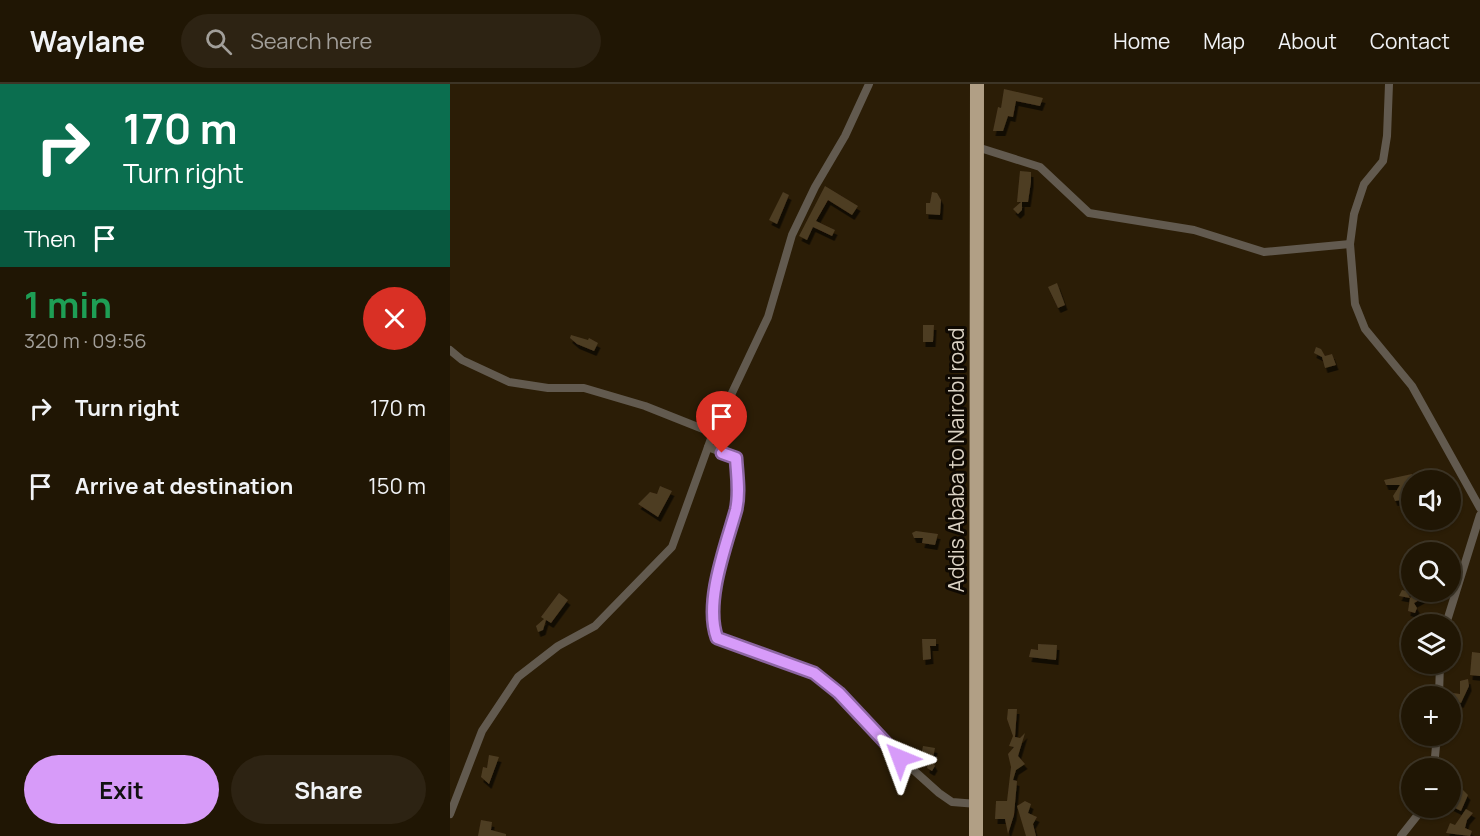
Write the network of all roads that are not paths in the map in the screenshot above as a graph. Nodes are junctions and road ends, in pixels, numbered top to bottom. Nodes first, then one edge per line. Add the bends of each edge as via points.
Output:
1 (869, 84) edge
2 (977, 84) edge
3 (1389, 84) edge
4 (977, 147) junction
5 (1350, 244) junction
6 (450, 350) edge
7 (713, 434) junction
8 (708, 447) junction
9 (1480, 508) edge
10 (1480, 515) edge
11 (1449, 614) edge
12 (976, 804) junction
13 (450, 814) edge
14 (1415, 818) edge
15 (976, 836) edge
16 (1401, 836) edge

1 - 7 street via 792,235 768,317
2 - 4 highway, Addis Ababa to Nairobi road
3 - 5 street via 1383,160 1364,184
4 - 5 street via 1040,167 1089,213 1194,230 1264,252
4 - 12 highway, Addis Ababa to Nairobi road
5 - 9 street via 1355,304 1365,329 1412,386
6 - 7 street via 462,360 509,382 584,388 645,406
7 - 8 street
8 - 12 street via 736,458 738,486 736,508 724,543 712,623 717,638 814,673 939,793 952,802
8 - 13 street via 672,547 595,626 558,646 518,677 482,731
10 - 11 street
12 - 15 highway, Addis Ababa to Nairobi road
14 - 16 street

